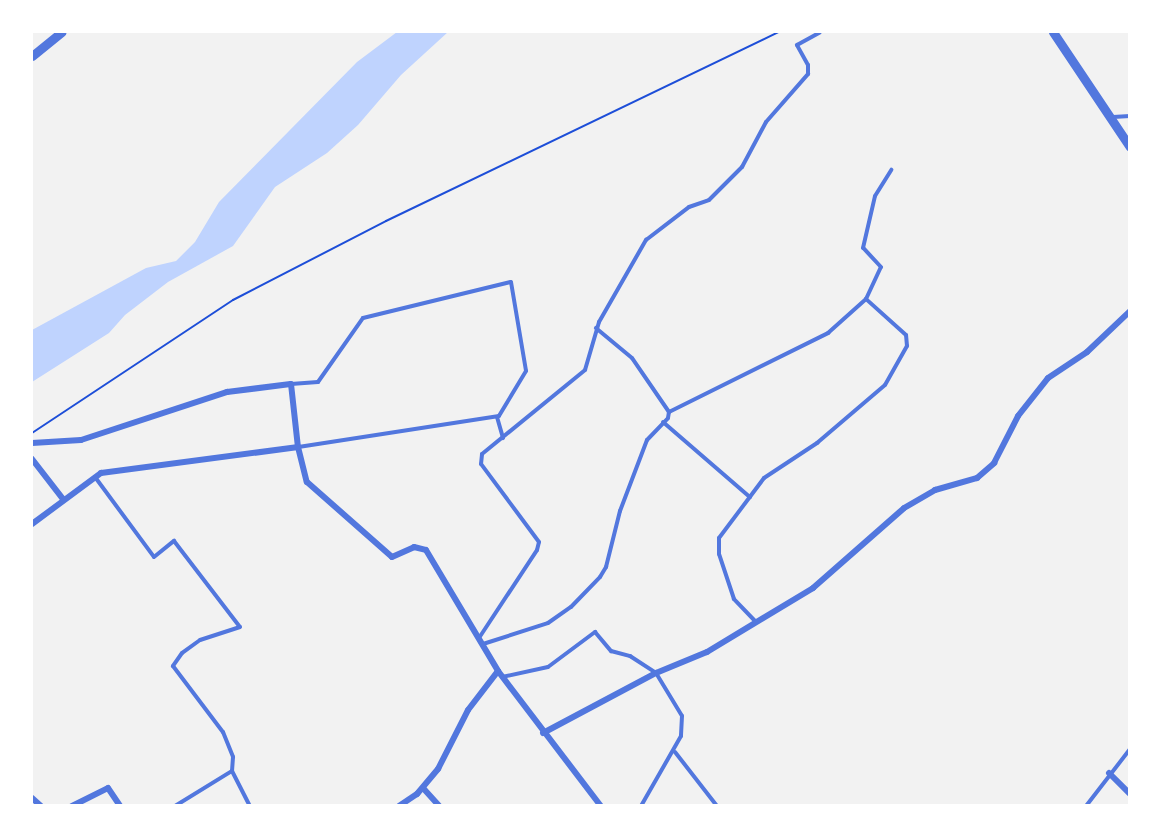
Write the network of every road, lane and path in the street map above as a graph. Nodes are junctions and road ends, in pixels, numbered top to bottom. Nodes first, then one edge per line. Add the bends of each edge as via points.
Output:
1 (62, 32) edge
2 (778, 32) edge
3 (820, 32) edge
4 (1053, 32) edge
5 (32, 56) edge
6 (1130, 116) edge
7 (1109, 118) junction
8 (1130, 147) edge
9 (891, 170) dead end
10 (866, 299) junction
11 (1130, 311) edge
12 (596, 328) junction
13 (291, 384) junction
14 (669, 412) junction
15 (497, 417) junction
16 (663, 422) junction
17 (32, 434) edge
18 (503, 438) junction
19 (32, 443) edge
20 (298, 447) junction
21 (32, 459) edge
22 (95, 477) junction
23 (750, 497) junction
24 (63, 499) junction
25 (32, 524) edge
26 (757, 622) junction
27 (480, 638) junction
28 (483, 644) junction
29 (657, 673) junction
30 (500, 674) junction
31 (543, 733) junction
32 (1130, 749) edge
33 (675, 752) junction
34 (232, 771) junction
35 (1109, 773) junction
36 (423, 788) junction
37 (1130, 794) edge
38 (32, 798) edge
39 (40, 806) edge
40 (72, 806) edge
41 (120, 806) edge
42 (175, 806) edge
43 (250, 806) edge
44 (399, 806) edge
45 (439, 806) edge
46 (601, 806) edge
47 (641, 806) edge
48 (717, 806) edge
49 (1086, 806) edge

1 - 5 street
2 - 17 path via 386,221 233,300
3 - 12 lane via 797,45 808,65 808,74 766,122 742,167 709,200 689,207 646,240
4 - 7 street
6 - 7 lane
7 - 8 street
9 - 10 lane via 875,196 863,248 881,267
10 - 14 lane via 828,333
10 - 23 lane via 909,340 890,379 817,443 764,478
11 - 26 street via 1087,352 1048,378 1018,416 994,463 977,478 935,490 904,508 813,588
12 - 14 lane via 632,358
12 - 18 lane via 585,370
13 - 15 lane via 318,382 363,318 511,282 526,371
13 - 19 street via 227,392 81,440
13 - 20 street
14 - 16 lane
15 - 18 lane
15 - 20 lane
16 - 23 lane
16 - 28 lane via 646,440 600,577 571,608 548,623
18 - 27 lane via 482,454 481,464 539,542
20 - 22 street via 101,473
20 - 27 street via 307,482 392,556 414,547 426,550
21 - 24 street
22 - 24 street
22 - 34 lane via 154,557 174,541 240,627 200,640 182,653 173,666 223,732 233,757
23 - 26 lane via 717,543 734,599
24 - 25 street
26 - 29 street via 708,652
27 - 28 street
28 - 30 street
29 - 30 lane via 630,656 611,651 596,632 548,667
29 - 31 street
29 - 33 lane via 682,716
30 - 31 street
30 - 36 street via 468,710 438,769
31 - 46 street
32 - 35 lane
33 - 47 lane
33 - 48 lane
34 - 42 lane
34 - 43 lane
35 - 37 street
35 - 49 lane
36 - 44 street
36 - 45 street
38 - 39 street
40 - 41 street via 108,788

